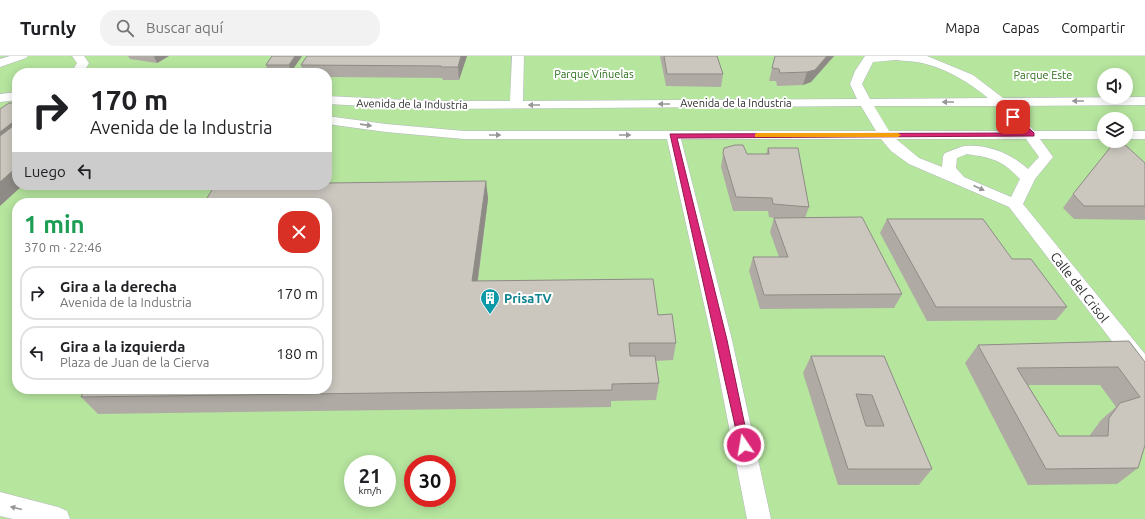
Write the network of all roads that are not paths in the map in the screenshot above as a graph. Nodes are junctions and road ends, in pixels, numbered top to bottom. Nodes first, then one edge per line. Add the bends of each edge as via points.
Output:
1 (22, 56) edge
2 (78, 56) edge
3 (518, 56) edge
4 (871, 57) edge
5 (921, 58) edge
6 (1, 62) edge
7 (82, 68) edge
8 (970, 79) junction
9 (856, 84) junction
10 (332, 100) edge
11 (1145, 101) edge
12 (830, 102) junction
13 (1036, 102) junction
14 (516, 105) junction
15 (1002, 105) junction
16 (868, 107) junction
17 (332, 121) edge
18 (1145, 134) edge
19 (930, 135) junction
20 (992, 135) junction
21 (1031, 135) junction
22 (1073, 135) junction
23 (1097, 135) edge
24 (1133, 135) edge
25 (673, 136) junction
26 (843, 136) junction
27 (885, 136) junction
28 (1046, 157) junction
29 (914, 161) junction
30 (1028, 178) junction
31 (958, 179) junction
32 (1015, 204) junction
33 (1145, 369) edge
34 (0, 504) edge
35 (58, 519) edge
36 (759, 519) edge

1 - 6 street
2 - 7 street via 83,63
3 - 14 street
4 - 5 street
4 - 9 street via 861,70
5 - 8 street
8 - 13 street
8 - 15 street
9 - 12 street
9 - 16 street
10 - 14 street, Avenida de la Industria via 427,105
11 -> 13 street, Avenida de la Industria
12 -> 14 street, Avenida de la Industria
12 - 16 street, Avenida de la Industria
13 - 15 street, Avenida de la Industria
15 -> 16 street, Avenida de la Industria
15 - 20 street via 1003,122
15 - 21 street
16 - 19 street via 895,124
16 - 27 street
17 -> 25 street, Avenida de la Industria via 464,135
18 - 24 street
19 - 20 street, Avenida de la Industria
19 - 27 street, Avenida de la Industria
20 - 21 street, Avenida de la Industria
21 - 22 street, Avenida de la Industria
21 - 28 street
22 - 23 street, Avenida de la Industria
22 - 28 street
25 - 26 street, Avenida de la Industria
25 - 36 street via 722,340
26 - 27 street, Avenida de la Industria
26 - 29 street
27 - 29 street
28 - 30 street
29 - 31 street
30 - 31 street via 1012,162 990,153 966,150 950,156 949,169
30 - 32 street
31 -> 32 street
32 - 33 street, Calle del Crisol
35 -> 34 street

